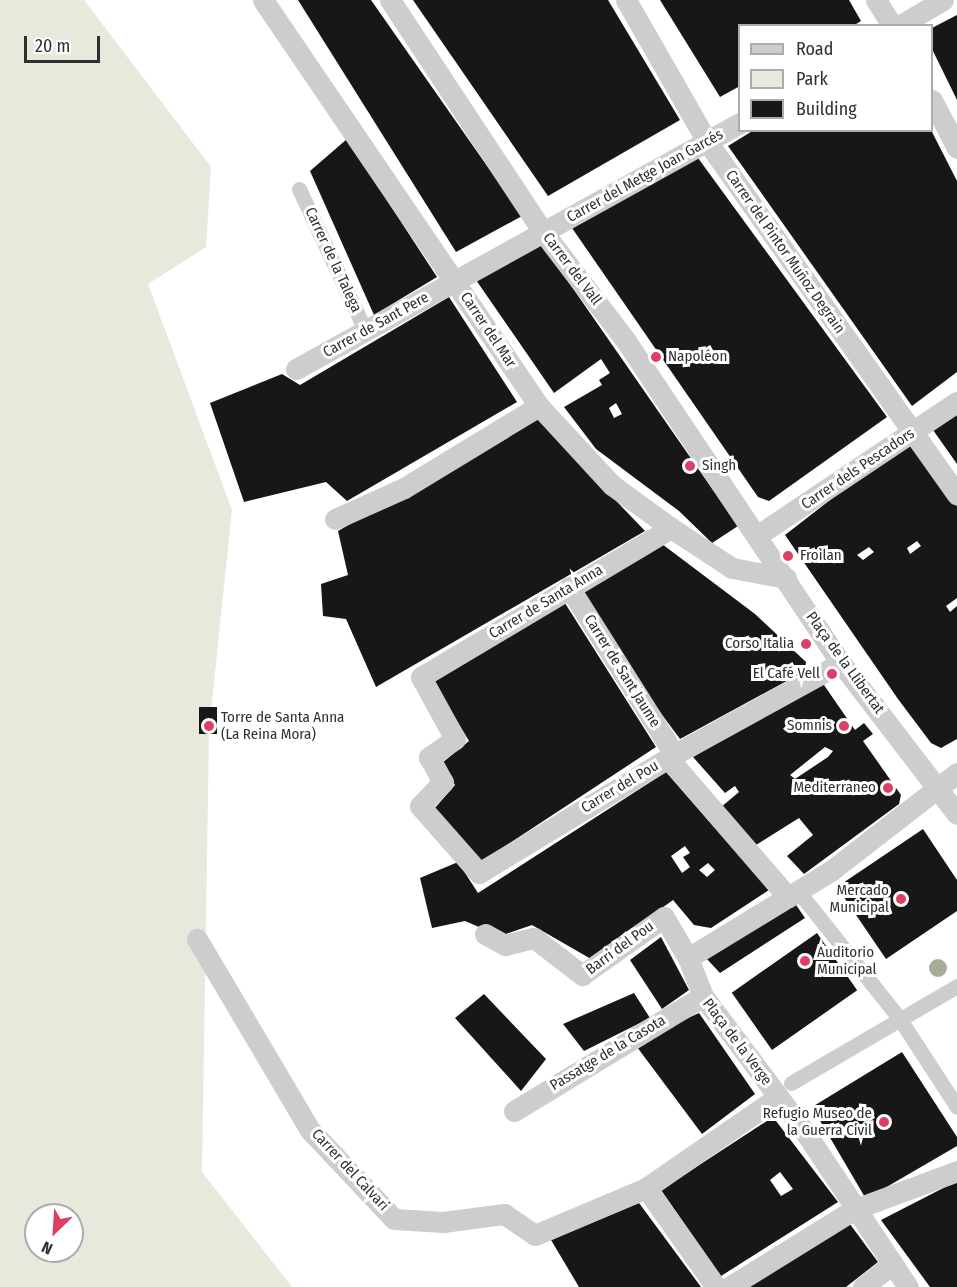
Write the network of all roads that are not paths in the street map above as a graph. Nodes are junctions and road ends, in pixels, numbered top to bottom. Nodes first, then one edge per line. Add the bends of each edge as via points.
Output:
1 (263, 0) edge
2 (390, 0) edge
3 (626, 0) edge
4 (876, 0) edge
5 (943, 0) edge
6 (891, 24) edge
7 (902, 24) edge
8 (933, 102) edge
9 (738, 124) edge
10 (708, 143) junction
11 (957, 148) edge
12 (299, 189) dead end
13 (543, 232) junction
14 (455, 281) junction
15 (366, 332) junction
16 (297, 369) dead end
17 (957, 402) edge
18 (539, 406) junction
19 (913, 433) junction
20 (957, 495) edge
21 (335, 519) dead end
22 (671, 528) junction
23 (758, 535) junction
24 (786, 578) junction
25 (569, 587) junction
26 (841, 663) junction
27 (672, 757) junction
28 (957, 773) edge
29 (936, 787) junction
30 (420, 806) joint
31 (957, 814) edge
32 (793, 894) junction
33 (664, 916) joint
34 (485, 934) dead end
35 (197, 939) dead end
36 (688, 958) junction
37 (957, 986) edge
38 (703, 996) junction
39 (899, 1018) junction
40 (785, 1090) junction
41 (957, 1107) edge
42 (514, 1111) dead end
43 (957, 1171) edge
44 (646, 1188) junction
45 (855, 1209) junction
46 (892, 1264) junction
47 (716, 1287) edge
48 (729, 1287) edge
49 (863, 1287) edge
50 (908, 1287) edge

1 - 14 street, Carrer del Mar
2 - 13 street, Carrer del Vall
3 - 10 street, Carrer del Pintor Muñoz Degrain
4 - 6 street
5 - 7 street
8 - 11 street
9 - 10 street, Carrer del Metge Joan Garcés
10 - 13 street, Carrer del Metge Joan Garcés
10 - 19 street, Carrer del Pintor Muñoz Degrain
12 - 15 street, Carrer de la Talega
13 - 14 street, Carrer del Metge Joan Garcés
13 - 23 street, Carrer del Vall via 626,341
14 - 15 street, Carrer de Sant Pere
14 - 18 street, Carrer del Mar
15 - 16 street, Carrer de Sant Pere
17 - 19 street, Carrer dels Pescadors
18 - 21 street via 404,489
18 - 22 street, Carrer del Mar via 612,485
19 - 20 street, Carrer del Pintor Muñoz Degrain
19 - 23 street, Carrer dels Pescadors
22 - 24 street, Carrer del Mar via 732,568
22 - 25 street, Carrer de Santa Anna
23 - 24 street, Plaça de la Llibertat
24 - 26 street, Plaça de la Llibertat
25 - 27 street, Carrer de Sant Jaume
25 - 30 street, Carrer de Santa Anna via 421,677 455,739 429,757 443,782
26 - 27 street, Carrer del Pou
26 - 29 street, Plaça de la Llibertat
27 - 30 street, Carrer del Pou via 479,873
27 - 32 street, Carrer de Sant Jaume
28 - 29 street
29 - 31 street
29 - 32 street via 832,870
32 - 36 street
32 - 39 street
33 - 34 street, Barri del Pou via 582,975 534,938 505,945
33 - 36 street, Plaça de la Verge
35 - 44 street, Carrer del Calvari via 310,1130 394,1218 443,1222 504,1214 535,1235
36 - 38 street, Plaça de la Verge
37 - 39 street
38 - 40 street, Plaça de la Verge
38 - 42 street, Passatge de la Casota
39 - 40 street
39 - 41 street
40 - 44 street, Carrer del Calvari
40 - 45 street, Plaça de la Verge
43 - 45 street
44 - 47 street
45 - 46 street, Plaça de la Verge
45 - 48 street
46 - 49 street
46 - 50 street, Plaça de la Verge

